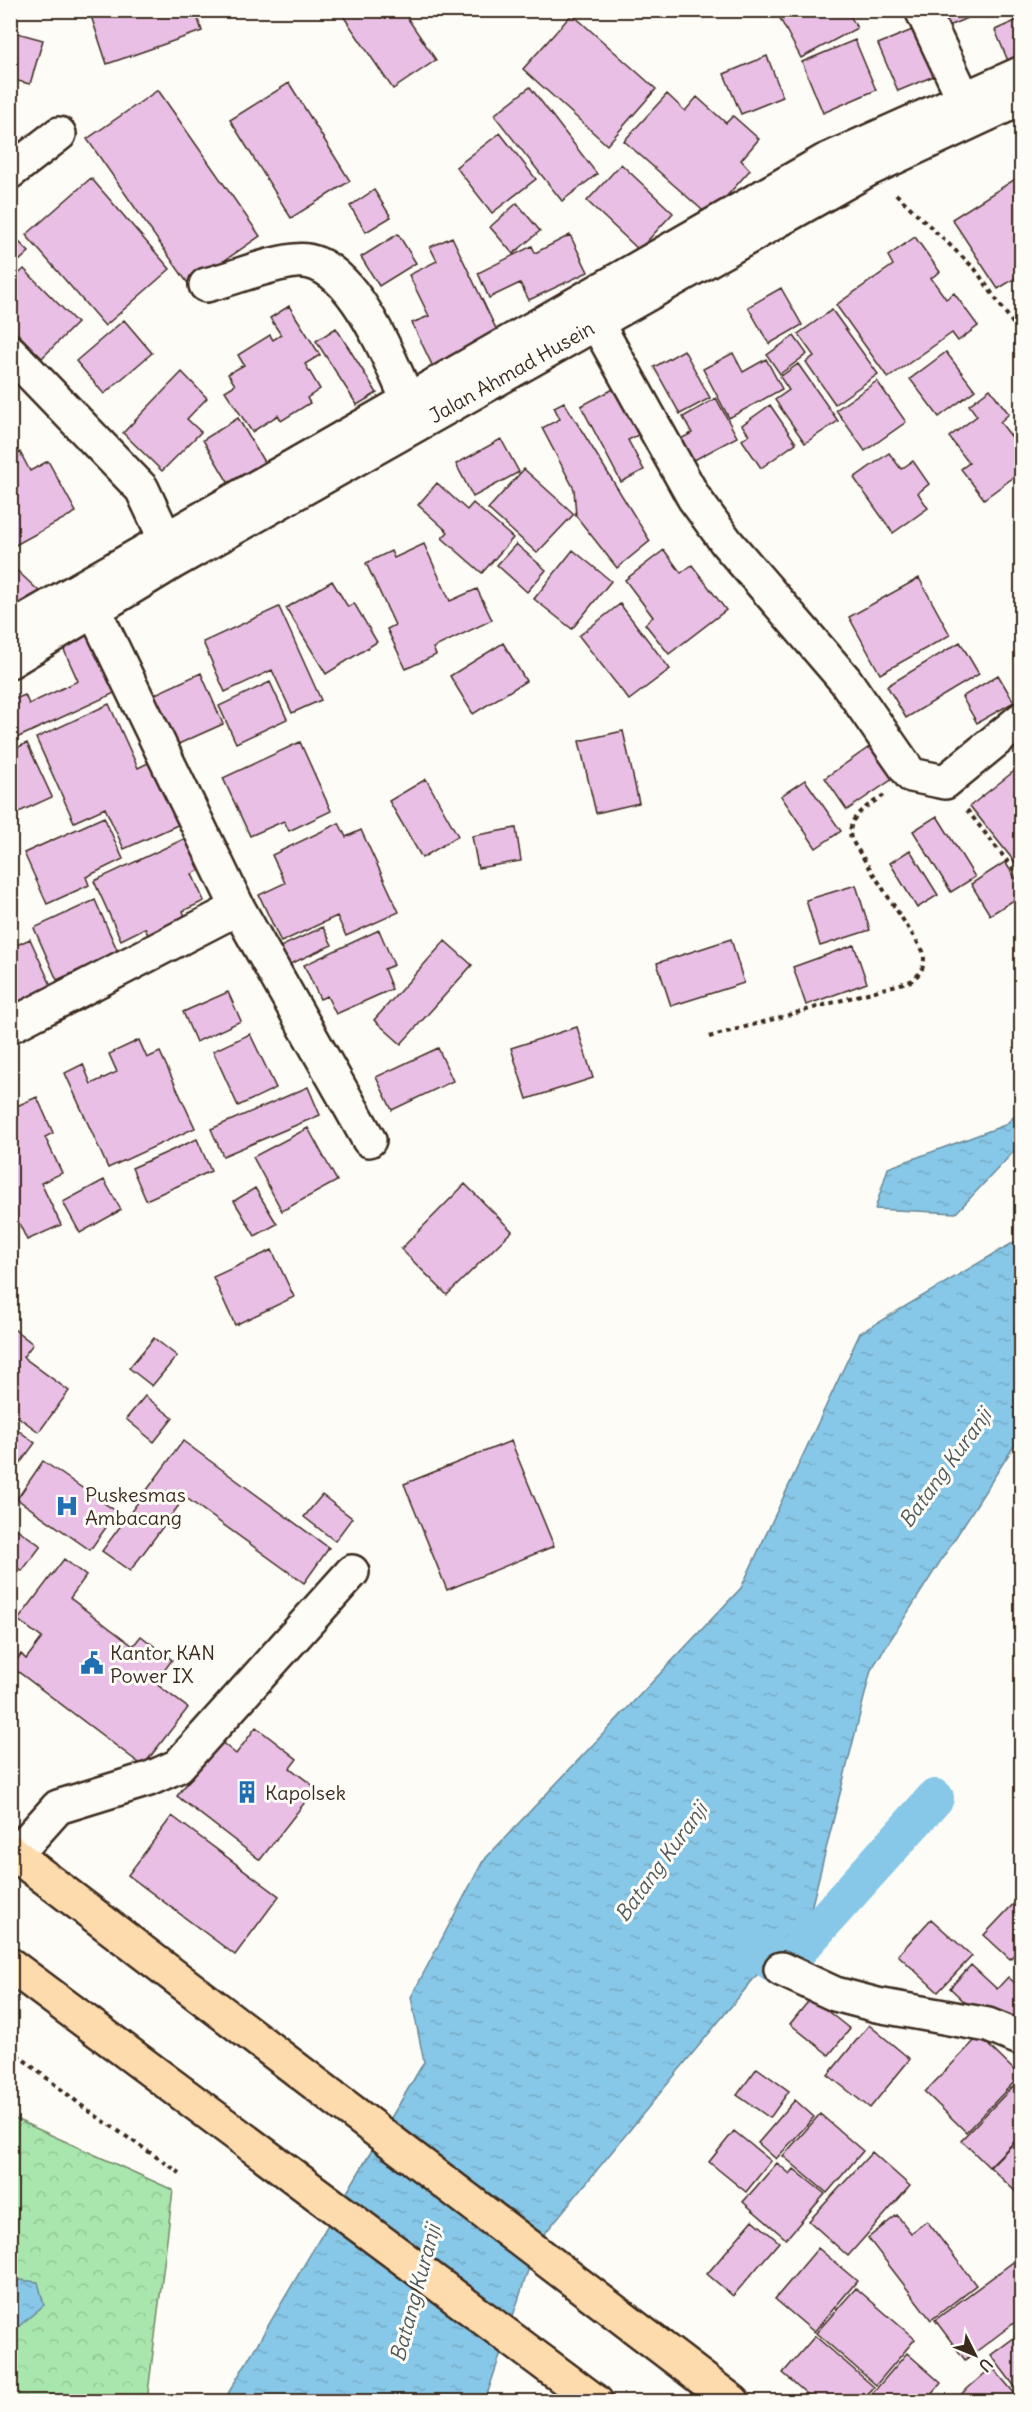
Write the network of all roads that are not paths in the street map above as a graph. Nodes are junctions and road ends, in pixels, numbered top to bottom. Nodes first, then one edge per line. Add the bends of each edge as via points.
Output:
1 (922, 10) edge
2 (1022, 73) edge
3 (1022, 98) edge
4 (964, 99) junction
5 (59, 134) dead end
6 (10, 172) edge
7 (206, 285) dead end
8 (596, 322) junction
9 (10, 352) edge
10 (408, 400) junction
11 (165, 538) junction
12 (94, 610) junction
13 (10, 629) edge
14 (10, 662) edge
15 (1022, 719) edge
16 (238, 908) junction
17 (10, 1026) edge
18 (369, 1140) dead end
19 (351, 1572) dead end
20 (13, 1853) edge
21 (10, 1965) edge
22 (781, 1969) dead end
23 (1022, 2039) edge
24 (594, 2400) edge
25 (733, 2402) edge

1 - 4 street
2 - 4 street, Jalan Ahmad Husein
3 - 8 street, Jalan Ahmad Husein via 869,169
4 - 10 street, Jalan Ahmad Husein via 825,161
5 - 6 street
7 - 10 street via 297,261 331,273 362,306
8 - 12 street, Jalan Ahmad Husein
8 - 15 street via 694,498 727,543 845,680 911,775 945,782
9 - 11 street via 142,489
10 - 11 street, Jalan Ahmad Husein
11 - 13 street, Jalan Ahmad Husein
12 - 14 street, Jalan Ahmad Husein
12 - 16 street
16 - 17 street
16 - 18 street
19 - 20 street via 178,1766 58,1807
20 - 25 highway
21 - 24 highway
22 - 23 street via 836,1994 988,2025

